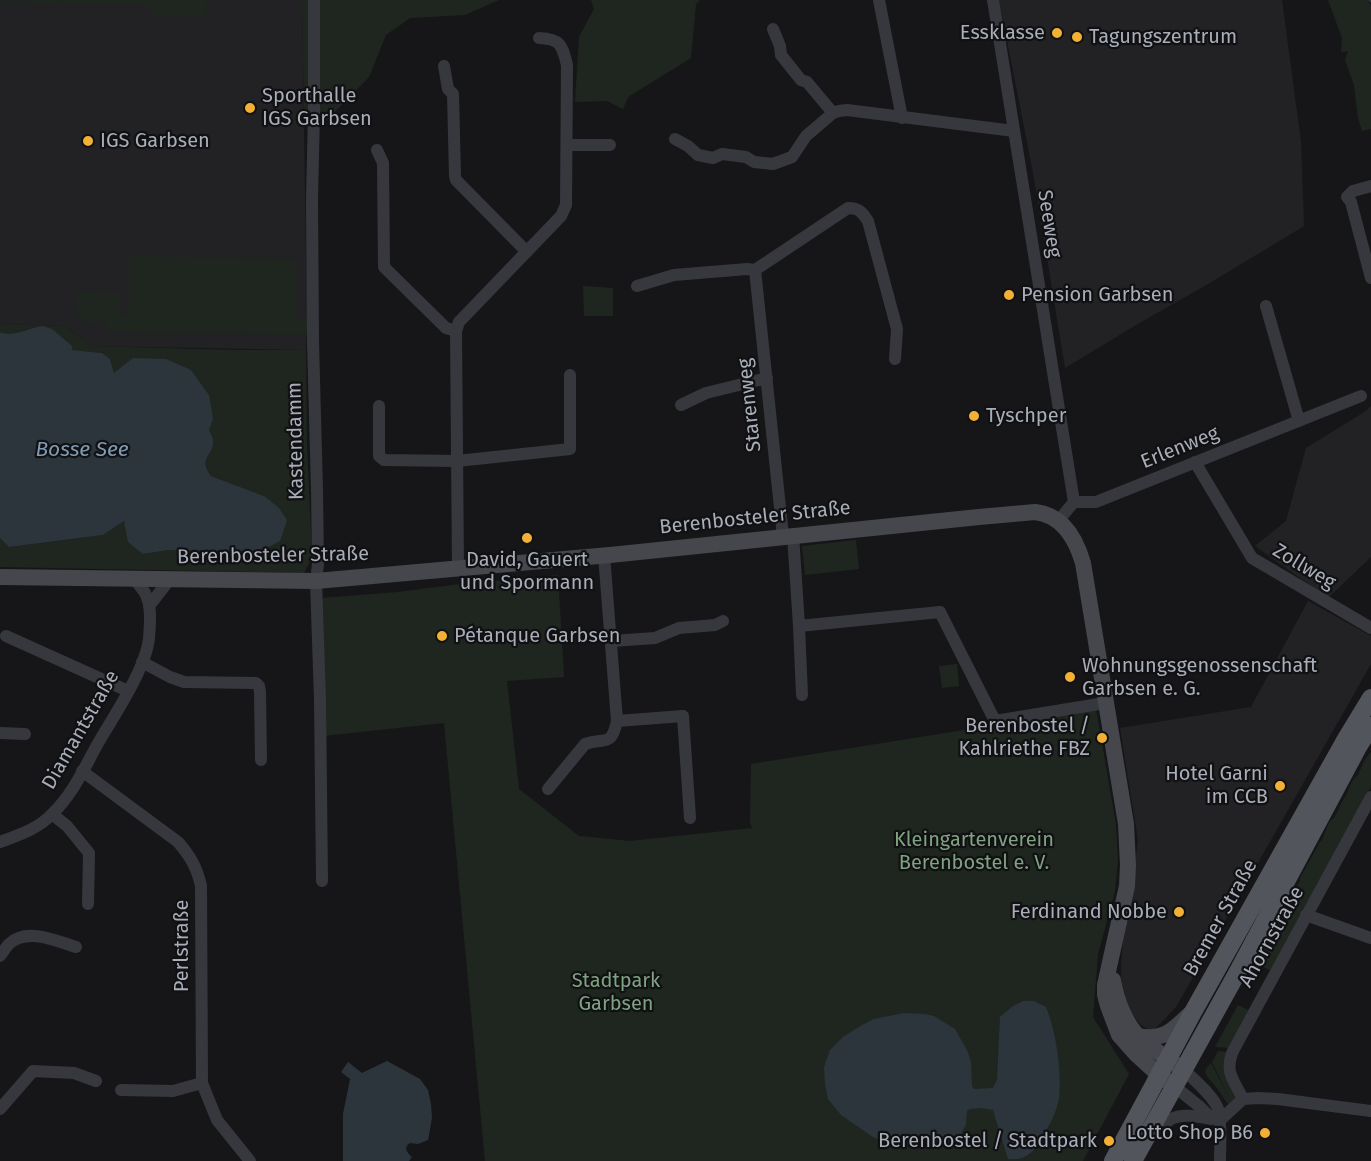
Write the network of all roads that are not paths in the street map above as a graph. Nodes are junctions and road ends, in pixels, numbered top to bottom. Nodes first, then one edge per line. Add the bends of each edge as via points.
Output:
1 (314, 0) edge
2 (879, 0) edge
3 (993, 0) edge
4 (773, 29) dead end
5 (539, 38) dead end
6 (444, 66) dead end
7 (833, 113) junction
8 (902, 118) junction
9 (1014, 131) junction
10 (675, 139) dead end
11 (567, 145) junction
12 (610, 145) dead end
13 (377, 150) dead end
14 (1371, 186) edge
15 (527, 252) junction
16 (755, 270) junction
17 (1371, 278) edge
18 (637, 286) dead end
19 (1266, 306) dead end
20 (456, 331) junction
21 (896, 360) dead end
22 (570, 375) dead end
23 (767, 378) junction
24 (1361, 396) dead end
25 (681, 405) dead end
26 (379, 406) dead end
27 (1299, 420) junction
28 (457, 461) junction
29 (1195, 462) junction
30 (1074, 502) junction
31 (1058, 521) junction
32 (788, 536) junction
33 (604, 555) junction
34 (458, 569) junction
35 (0, 577) edge
36 (134, 578) junction
37 (170, 579) junction
38 (316, 581) junction
39 (149, 606) junction
40 (723, 621) dead end
41 (799, 626) junction
42 (1371, 628) edge
43 (6, 636) dead end
44 (612, 641) junction
45 (142, 662) junction
46 (128, 691) junction
47 (802, 695) dead end
48 (1371, 698) edge
49 (1105, 703) junction
50 (617, 721) junction
51 (1371, 726) edge
52 (0, 733) edge
53 (25, 734) dead end
54 (261, 760) dead end
55 (82, 771) junction
56 (548, 789) dead end
57 (1371, 796) edge
58 (52, 814) junction
59 (690, 818) dead end
60 (0, 842) edge
61 (322, 881) dead end
62 (88, 904) dead end
63 (1306, 915) junction
64 (1371, 938) edge
65 (76, 947) dead end
66 (0, 956) edge
67 (1110, 963) junction
68 (1193, 1012) junction
69 (1138, 1036) junction
70 (1168, 1059) junction
71 (1172, 1077) junction
72 (96, 1081) dead end
73 (202, 1083) junction
74 (121, 1090) dead end
75 (1243, 1099) junction
76 (0, 1109) edge
77 (1371, 1111) edge
78 (1215, 1120) junction
79 (1144, 1141) junction
80 (250, 1161) edge
81 (1113, 1161) edge
82 (1133, 1161) edge
83 (1220, 1161) edge

1 - 38 street, Kastendamm
2 - 8 street
3 - 9 street, Seeweg
4 - 7 street via 781,55
5 - 11 street via 553,38 562,46 567,65
6 - 15 street via 448,89 453,94 456,180
7 - 8 street via 847,110
7 - 10 street via 806,136 792,157 773,164 722,154 713,158 698,155
8 - 9 street
9 - 30 street, Seeweg
11 - 12 street
11 - 15 street via 564,212
13 - 20 street via 383,163 384,267 446,328
14 - 17 street via 1347,197
15 - 20 street via 459,322
16 - 18 street via 674,275
16 - 21 street via 848,208 862,212 868,221 897,329
16 - 23 street, Starenweg
19 - 27 street
20 - 28 street
22 - 28 street via 570,449
23 - 25 street via 705,393
23 - 32 street, Starenweg
24 - 27 street, Erlenweg
26 - 28 street via 381,459
27 - 29 street, Erlenweg
28 - 34 street
29 - 30 street, Erlenweg via 1096,502
29 - 42 street, Zollweg via 1252,558
30 - 31 street
31 - 32 street, Berenbosteler Straße via 1035,512
31 - 49 street via 1072,536 1083,563
32 - 33 street, Berenbosteler Straße
32 - 41 street, Starenweg
33 - 34 street, Berenbosteler Straße
33 - 44 street
34 - 38 street, Berenbosteler Straße
35 - 36 street, Berenbosteler Straße
36 - 37 street, Berenbosteler Straße
36 - 39 street, Diamantstraße
37 - 38 street, Berenbosteler Straße
37 - 39 street
38 - 61 street, Kastendamm
39 - 45 street, Diamantstraße via 149,639
40 - 44 street via 679,628 655,638
41 - 47 street, Starenweg
41 - 49 street via 940,612 995,721
43 - 46 street
44 - 50 street
45 - 46 street, Diamantstraße
45 - 54 street via 184,682 256,683 260,692
46 - 55 street, Diamantstraße
48 - 68 main road, Bremer Straße
49 - 67 street via 1126,824 1128,865
50 - 56 street via 611,738 585,744
50 - 59 street via 683,716
51 - 71 main road, Bremer Straße
52 - 53 street
55 - 58 street, Diamantstraße
55 - 73 street, Perlstraße via 178,842 197,871 201,886
57 - 63 street, Ahornstraße
58 - 60 street, Diamantstraße via 31,829
58 - 62 street via 89,853
63 - 64 street
63 - 75 street, Ahornstraße via 1230,1058 1229,1072
65 - 66 street via 29,936 9,944
67 - 69 street via 1120,1005
67 - 71 street via 1106,994 1119,1035 1135,1053
68 - 69 street via 1164,1035
68 - 70 main road, Bremer Straße
69 - 70 street
70 - 71 main road, Bremer Straße
71 - 78 street
71 - 78 street via 1199,1084 1218,1107
71 - 79 main road, Bremer Straße
71 - 81 main road, Bremer Straße
72 - 76 street via 74,1073 33,1071
73 - 74 street via 172,1091
73 - 80 street, Perlstraße via 217,1120
75 - 77 street via 1278,1099
75 - 78 street
78 - 79 street via 1178,1117
78 - 83 street via 1221,1132
79 - 82 main road, Bremer Straße

